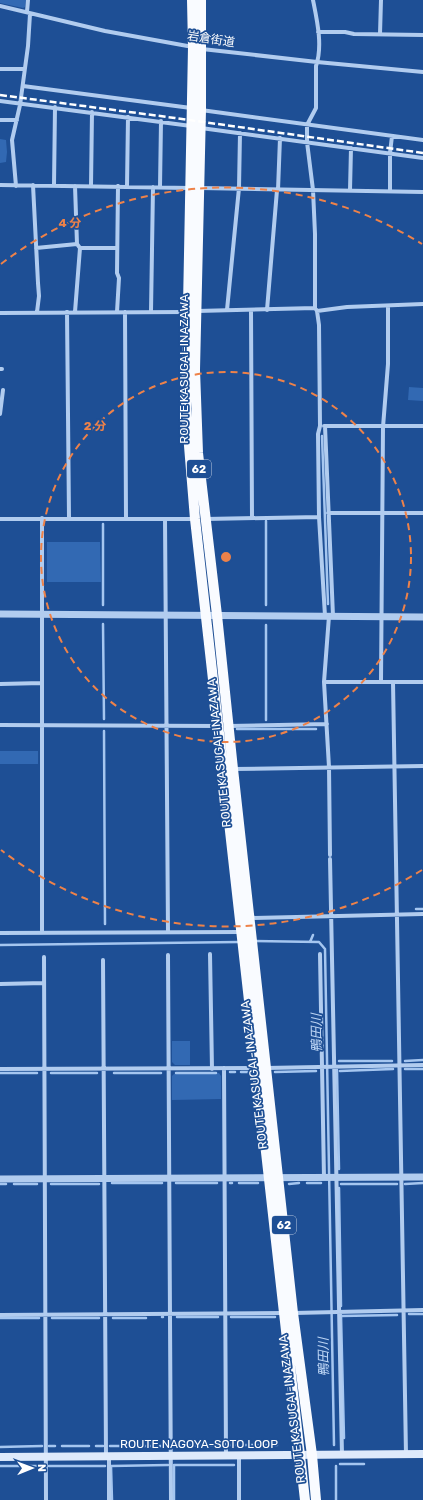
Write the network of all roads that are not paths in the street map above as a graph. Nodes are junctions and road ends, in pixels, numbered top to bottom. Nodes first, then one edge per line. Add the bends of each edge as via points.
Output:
1 (28, 0) edge
2 (192, 0) edge
3 (201, 0) edge
4 (312, 0) edge
5 (381, 0) edge
6 (0, 6) edge
7 (29, 13) junction
8 (318, 32) junction
9 (380, 34) junction
10 (423, 35) edge
11 (197, 48) junction
12 (317, 62) junction
13 (0, 69) edge
14 (25, 69) junction
15 (423, 72) edge
16 (23, 86) junction
17 (0, 101) edge
18 (21, 103) junction
19 (56, 108) junction
20 (196, 109) junction
21 (92, 112) junction
22 (128, 117) junction
23 (0, 120) edge
24 (17, 120) junction
25 (161, 121) junction
26 (307, 125) junction
27 (196, 127) junction
28 (240, 133) junction
29 (392, 136) junction
30 (280, 138) junction
31 (423, 140) edge
32 (307, 142) junction
33 (351, 148) junction
34 (390, 153) junction
35 (423, 158) edge
36 (0, 185) edge
37 (33, 185) junction
38 (54, 185) junction
39 (16, 186) junction
40 (75, 186) junction
41 (91, 186) junction
42 (118, 186) junction
43 (127, 187) junction
44 (153, 187) junction
45 (160, 187) junction
46 (195, 188) junction
47 (239, 188) junction
48 (277, 190) junction
49 (313, 190) junction
50 (350, 190) junction
51 (390, 191) junction
52 (423, 192) edge
53 (78, 246) junction
54 (36, 248) junction
55 (117, 248) junction
56 (423, 304) edge
57 (388, 306) junction
58 (227, 310) junction
59 (251, 310) junction
60 (267, 310) junction
61 (316, 310) junction
62 (192, 311) junction
63 (37, 312) junction
64 (67, 312) junction
65 (76, 312) junction
66 (117, 312) junction
67 (125, 312) junction
68 (151, 312) junction
69 (0, 313) edge
70 (2, 390) dead end
71 (0, 414) edge
72 (320, 426) junction
73 (325, 426) junction
74 (423, 426) edge
75 (383, 427) junction
76 (328, 513) junction
77 (382, 513) junction
78 (423, 513) edge
79 (319, 517) junction
80 (42, 518) junction
81 (69, 518) junction
82 (126, 518) junction
83 (165, 518) junction
84 (195, 518) junction
85 (252, 518) junction
86 (0, 519) edge
87 (206, 519) junction
88 (0, 614) edge
89 (42, 614) junction
90 (166, 614) junction
91 (206, 614) junction
92 (217, 616) junction
93 (329, 616) junction
94 (382, 616) junction
95 (423, 617) edge
96 (324, 682) junction
97 (381, 682) junction
98 (393, 682) junction
99 (423, 682) edge
100 (42, 683) junction
101 (0, 684) edge
102 (327, 724) junction
103 (0, 725) edge
104 (42, 725) junction
105 (166, 725) junction
106 (224, 726) junction
107 (394, 766) junction
108 (423, 766) edge
109 (329, 767) junction
110 (233, 769) junction
111 (396, 914) junction
112 (423, 914) edge
113 (331, 916) junction
114 (250, 918) junction
115 (168, 932) junction
116 (0, 933) edge
117 (42, 933) junction
118 (241, 933) junction
119 (248, 950) junction
120 (210, 954) dead end
121 (320, 954) dead end
122 (168, 955) dead end
123 (44, 957) dead end
124 (103, 960) dead end
125 (44, 983) junction
126 (0, 984) edge
127 (423, 1065) edge
128 (399, 1066) junction
129 (323, 1067) junction
130 (333, 1067) junction
131 (212, 1068) junction
132 (224, 1068) junction
133 (262, 1068) junction
134 (0, 1069) edge
135 (44, 1069) junction
136 (104, 1069) junction
137 (168, 1069) junction
138 (423, 1177) edge
139 (169, 1178) junction
140 (224, 1178) junction
141 (269, 1178) junction
142 (279, 1178) junction
143 (401, 1178) junction
144 (0, 1179) edge
145 (45, 1179) junction
146 (104, 1179) junction
147 (330, 1179) junction
148 (423, 1310) edge
149 (403, 1311) junction
150 (337, 1312) junction
151 (289, 1313) junction
152 (45, 1314) junction
153 (105, 1314) junction
154 (170, 1314) junction
155 (225, 1314) junction
156 (0, 1315) edge
157 (423, 1454) edge
158 (312, 1455) junction
159 (406, 1455) junction
160 (46, 1456) junction
161 (107, 1456) junction
162 (171, 1456) junction
163 (226, 1456) junction
164 (239, 1456) junction
165 (300, 1456) junction
166 (342, 1456) junction
167 (0, 1457) edge
168 (46, 1500) edge
169 (109, 1500) edge
170 (171, 1500) edge
171 (239, 1500) edge
172 (305, 1500) edge
173 (316, 1500) edge

1 - 7 street
2 - 11 main road, ROUTE KASUGAI-INAZAWA / 62
3 - 11 main road, ROUTE KASUGAI-INAZAWA / 62
4 - 8 street
5 - 9 street
6 - 7 street, 岩倉街道
7 - 11 street, 岩倉街道 via 105,31
7 - 14 street
8 - 9 street
8 - 12 street
9 - 10 street
11 - 12 street, 岩倉街道
11 - 20 main road, ROUTE KASUGAI-INAZAWA / 62
12 - 15 street, 岩倉街道
12 - 26 street via 316,108
13 - 14 street
14 - 16 street
16 - 18 street
16 - 20 street
17 - 18 street
18 - 19 street
18 - 24 street
19 - 21 street
19 - 38 street
20 - 26 street
20 - 27 main road, ROUTE KASUGAI-INAZAWA / 62
21 - 22 street
21 - 41 street
22 - 25 street
22 - 43 street
23 - 24 street
24 - 39 street via 12,140
25 - 27 street
25 - 45 street
26 - 29 street
26 - 32 street
27 - 28 street
27 - 46 main road, ROUTE KASUGAI-INAZAWA / 62
28 - 30 street
28 - 47 street
29 - 31 street
29 - 34 street
30 - 32 street
30 - 48 street
32 - 33 street
32 - 49 street
33 - 34 street
33 - 50 street
34 - 35 street
34 - 51 street
36 - 39 street
37 - 38 street
37 - 39 street
37 - 54 street
38 - 40 street
40 - 41 street
40 - 53 street
41 - 42 street
42 - 43 street
42 - 55 street
43 - 44 street
44 - 45 street
44 - 68 street
45 - 46 street
46 - 47 street
46 - 62 main road, ROUTE KASUGAI-INAZAWA / 62
47 - 48 street
47 - 58 street
48 - 49 street
48 - 60 street
49 - 50 street
49 - 61 street
50 - 51 street
51 - 52 street
53 - 54 street
53 - 55 street
53 - 65 street
54 - 63 street via 39,296
55 - 66 street
56 - 57 street
57 - 61 street
57 - 75 street via 388,364
58 - 59 street
58 - 62 street
59 - 60 street
59 - 85 street
60 - 61 street
61 - 72 street via 320,333
62 - 68 street
62 - 84 main road, ROUTE KASUGAI-INAZAWA / 62 via 186,409
62 - 87 main road, ROUTE KASUGAI-INAZAWA / 62 via 196,425
63 - 64 street
63 - 69 street
64 - 65 street
64 - 81 street
65 - 66 street
66 - 67 street
67 - 68 street
67 - 82 street
70 - 71 street
72 - 73 street
72 - 79 street
73 - 75 street
73 - 76 street
74 - 75 street
75 - 77 street
76 - 77 street
76 - 93 street
77 - 78 street
77 - 94 street
79 - 85 street
79 - 93 street
80 - 81 street
80 - 86 street
80 - 89 street
81 - 82 street
82 - 83 street
83 - 84 street
83 - 90 street
84 - 91 main road, ROUTE KASUGAI-INAZAWA / 62
85 - 87 street
87 - 92 main road, ROUTE KASUGAI-INAZAWA / 62
88 - 89 street
89 - 90 street
89 - 100 street
90 - 91 street
90 - 105 street
91 - 92 street
91 - 106 main road, ROUTE KASUGAI-INAZAWA / 62
92 - 93 street
92 - 106 main road, ROUTE KASUGAI-INAZAWA / 62
93 - 94 street
93 - 96 street
94 - 95 street
94 - 97 street
96 - 97 street
96 - 102 street
97 - 98 street
98 - 99 street
98 - 107 street
100 - 101 street
100 - 104 street
102 - 106 street
102 - 109 street
103 - 104 street
104 - 105 street
104 - 117 street
105 - 106 street
105 - 115 street
106 - 110 main road, ROUTE KASUGAI-INAZAWA / 62
106 - 118 main road, ROUTE KASUGAI-INAZAWA / 62
107 - 108 street
107 - 109 street
107 - 111 street
109 - 110 street
109 - 113 street
110 - 114 main road, ROUTE KASUGAI-INAZAWA / 62
111 - 112 street
111 - 113 street
111 - 128 street
113 - 114 street
113 - 130 street
114 - 119 main road, ROUTE KASUGAI-INAZAWA / 62 via 252,935
115 - 117 street
115 - 118 street
116 - 117 street
118 - 119 main road, ROUTE KASUGAI-INAZAWA / 62
119 - 133 main road, ROUTE KASUGAI-INAZAWA / 62
120 - 131 street
121 - 129 street
122 - 137 street
123 - 125 street
124 - 136 street
125 - 126 street
125 - 135 street
127 - 128 street
128 - 130 street
128 - 143 street
129 - 130 street
129 - 133 street
129 - 147 street
130 - 147 street
131 - 132 street
131 - 137 street
132 - 133 street
132 - 140 street
133 - 141 main road, ROUTE KASUGAI-INAZAWA / 62
133 - 142 main road, ROUTE KASUGAI-INAZAWA / 62
134 - 135 street
135 - 136 street
135 - 145 street
136 - 137 street
136 - 146 street
137 - 139 street
138 - 143 street
139 - 140 street
139 - 146 street
139 - 154 street
140 - 141 street
140 - 155 street
141 - 142 street
141 - 151 main road, ROUTE KASUGAI-INAZAWA / 62
142 - 147 street
142 - 151 main road, ROUTE KASUGAI-INAZAWA / 62
143 - 147 street
143 - 149 street
144 - 145 street
145 - 146 street
145 - 152 street
146 - 153 street
147 - 150 street
148 - 149 street
149 - 150 street
149 - 159 street
150 - 151 street
150 - 166 street
151 - 155 street
151 - 158 main road, ROUTE KASUGAI-INAZAWA / 62
151 - 165 main road, ROUTE KASUGAI-INAZAWA / 62
152 - 153 street
152 - 156 street
152 - 160 street
153 - 154 street
153 - 161 street
154 - 155 street
154 - 162 street
155 - 163 street
157 - 159 main road, ROUTE NAGOYA-SOTO LOOP
158 - 165 main road, ROUTE NAGOYA-SOTO LOOP
158 - 166 main road, ROUTE NAGOYA-SOTO LOOP
158 - 173 main road, ROUTE KASUGAI-INAZAWA / 62
159 - 166 main road, ROUTE NAGOYA-SOTO LOOP
160 - 161 main road, ROUTE NAGOYA-SOTO LOOP
160 - 167 main road, ROUTE NAGOYA-SOTO LOOP
160 - 168 street
161 - 162 main road, ROUTE NAGOYA-SOTO LOOP
161 - 169 street
162 - 163 main road, ROUTE NAGOYA-SOTO LOOP
162 - 170 street
163 - 164 main road, ROUTE NAGOYA-SOTO LOOP
164 - 165 main road, ROUTE NAGOYA-SOTO LOOP
164 - 171 street
165 - 172 main road, ROUTE KASUGAI-INAZAWA / 62

